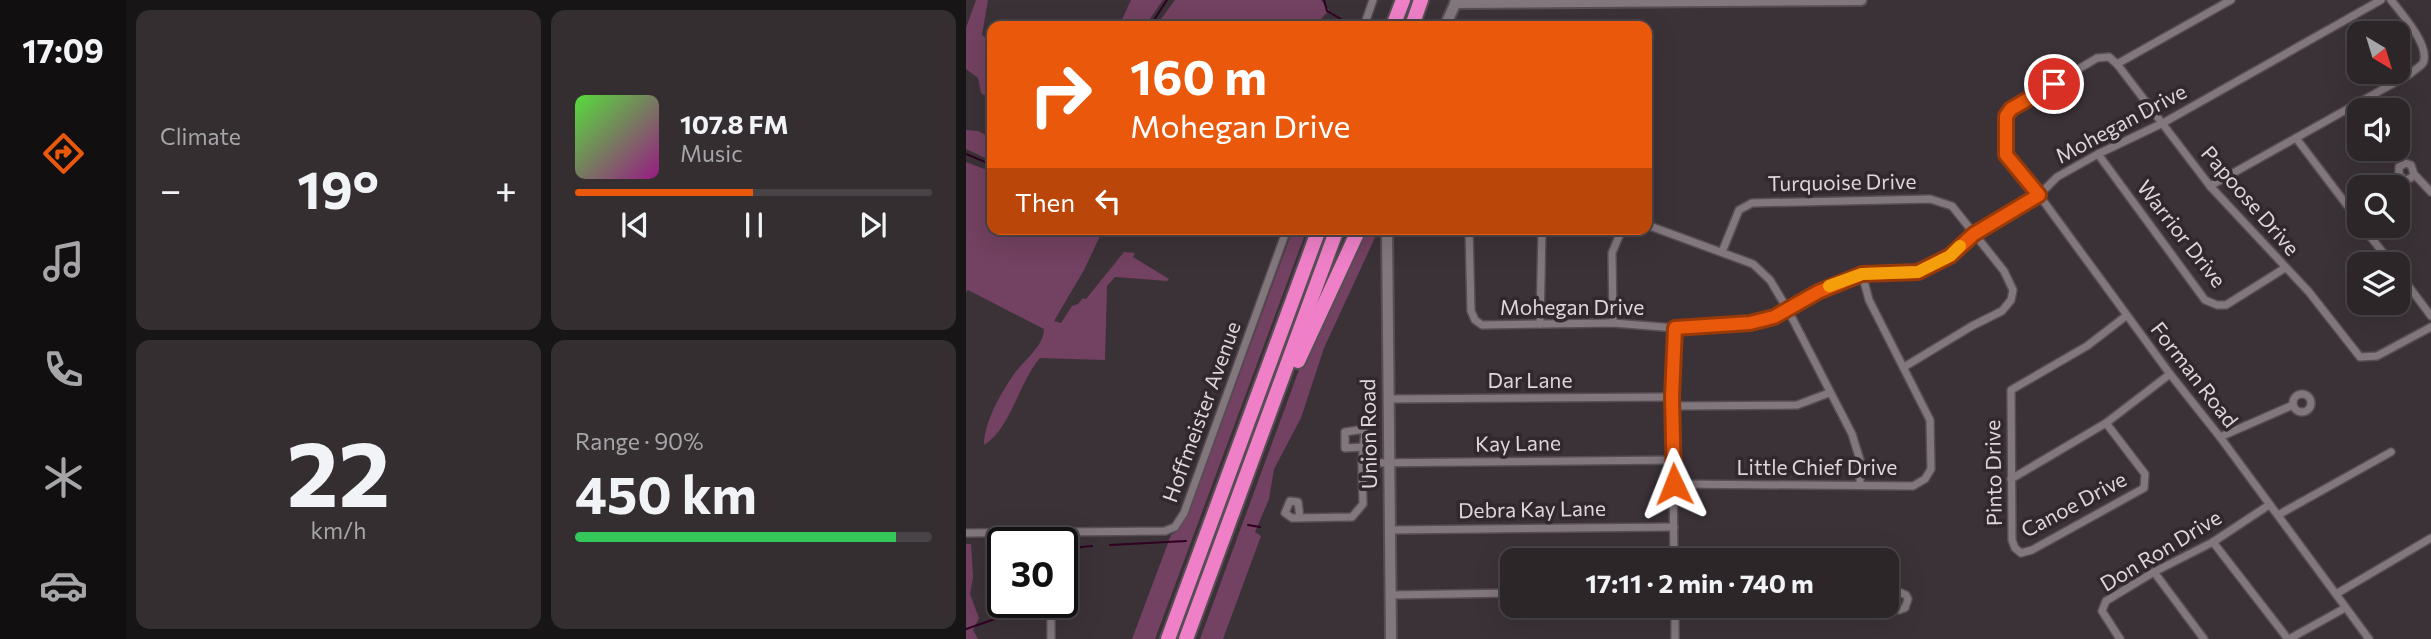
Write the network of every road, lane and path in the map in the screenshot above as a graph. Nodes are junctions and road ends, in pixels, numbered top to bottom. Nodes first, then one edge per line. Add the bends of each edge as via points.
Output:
1 (1373, 0) edge
2 (1403, 0) edge
3 (1421, 0) edge
4 (1861, 0) edge
5 (2231, 0) edge
6 (2381, 0) edge
7 (2391, 0) edge
8 (1456, 2) edge
9 (1366, 21) edge
10 (1396, 21) edge
11 (1414, 21) edge
12 (1447, 21) edge
13 (2117, 64) junction
14 (2163, 123) junction
15 (2296, 138) junction
16 (2098, 153) junction
17 (2414, 174) dead end
18 (2210, 186) junction
19 (2431, 192) edge
20 (2039, 195) junction
21 (2347, 205) edge
22 (1652, 227) edge
23 (1974, 234) junction
24 (1285, 235) edge
25 (1317, 235) edge
26 (1335, 235) edge
27 (1356, 235) edge
28 (1388, 235) edge
29 (1469, 235) edge
30 (1542, 235) edge
31 (1620, 235) edge
32 (2371, 238) edge
33 (1722, 251) junction
34 (2383, 252) edge
35 (2285, 268) junction
36 (1862, 274) junction
37 (2410, 288) edge
38 (1788, 310) junction
39 (2126, 316) junction
40 (2431, 316) edge
41 (1613, 323) junction
42 (1540, 324) junction
43 (2431, 327) edge
44 (1675, 328) junction
45 (1904, 367) junction
46 (2170, 374) junction
47 (1282, 381) junction
48 (1829, 393) junction
49 (1388, 399) junction
50 (1672, 402) junction
51 (2293, 405) dead end
52 (2106, 423) junction
53 (2220, 437) junction
54 (1364, 447) dead end
55 (2391, 452) dead end
56 (1674, 460) junction
57 (1362, 463) junction
58 (1389, 463) junction
59 (2011, 479) junction
60 (1674, 484) junction
61 (1860, 485) junction
62 (2269, 505) junction
63 (2278, 515) junction
64 (1300, 518) dead end
65 (1674, 527) junction
66 (1390, 530) junction
67 (1078, 532) edge
68 (966, 533) edge
69 (987, 533) edge
70 (2431, 538) edge
71 (2213, 542) junction
72 (1674, 548) edge
73 (2021, 552) joint
74 (2154, 572) junction
75 (1500, 593) edge
76 (2336, 594) junction
77 (1390, 595) junction
78 (2345, 608) junction
79 (1051, 618) edge
80 (1675, 618) edge
81 (1051, 639) edge
82 (1168, 639) edge
83 (1186, 639) edge
84 (1391, 639) edge
85 (1675, 639) edge
86 (2120, 639) edge
87 (2204, 639) edge
88 (2288, 639) edge
89 (2369, 639) edge

1 - 9 street
2 - 10 highway
3 - 11 highway
4 - 8 main road
5 - 13 street
6 - 14 street, Mohegan Drive
7 - 15 street via 2421,40 2423,63
8 - 12 main road
13 - 14 street, Papoose Drive
13 - 20 street, Forman Road via 2109,57 2097,58 2006,116 2006,155
14 - 16 street, Mohegan Drive
14 - 18 street, Papoose Drive
15 - 18 street
15 - 21 street
16 - 20 street, Mohegan Drive via 2057,177
16 - 35 street, Warrior Drive via 2205,300 2226,305
17 - 19 street
18 - 35 street, Papoose Drive
20 - 23 street, Mohegan Drive
20 - 39 street, Forman Road
22 - 33 street
23 - 33 street, Turquoise Drive via 1952,205 1930,199 1752,203 1739,210
23 - 36 street, Mohegan Drive via 1950,256 1918,272
23 - 45 street, Turquoise Drive via 2010,281 2013,290 2007,307
24 - 67 street, Hoffmeister Avenue via 1180,521 1165,531
25 - 82 highway
26 - 47 highway
27 - 47 highway via 1297,364
28 - 49 main road, Union Road
29 - 42 street, Mohegan Drive via 1475,320 1493,325
30 - 42 street
31 - 41 street via 1612,254
32 - 34 street
33 - 38 street via 1753,264 1770,280
35 - 43 street, Papoose Drive via 2360,357 2377,356
36 - 38 street, Mohegan Drive
36 - 45 street via 1869,300
37 - 40 street
38 - 44 street, Mohegan Drive via 1750,323
38 - 48 street
39 - 46 street, Forman Road
39 - 59 street, Pinto Drive via 2087,346 2011,390
41 - 42 street, Mohegan Drive
41 - 44 street, Mohegan Drive
44 - 50 street
45 - 61 street, Little Chief Drive via 1930,420 1931,469 1917,484
46 - 52 street
46 - 53 street, Forman Road
47 - 83 highway
48 - 50 street, Dar Lane via 1797,405
48 - 61 street via 1852,435 1860,460
49 - 50 street, Dar Lane
49 - 58 main road, Union Road
50 - 56 street
51 - 53 street
52 - 59 street
52 - 73 street, Canoe Drive via 2145,474 2144,488
53 - 62 street, Forman Road
54 - 57 street
55 - 63 street
56 - 58 street, Kay Lane
56 - 60 street
57 - 58 street, Kay Lane
57 - 64 street via 1363,504 1352,517
58 - 66 main road, Union Road
59 - 73 street, Pinto Drive via 2012,540
60 - 61 street, Little Chief Drive
60 - 65 street
62 - 63 street, Forman Road
62 - 71 street, Don Ron Drive
63 - 76 street, Forman Road
65 - 66 street, Debra Kay Lane
65 - 72 street
66 - 77 main road, Union Road
68 - 69 street, Hoffmeister Avenue
70 - 76 street
71 - 74 street, Don Ron Drive
71 - 88 street
74 - 86 street, Don Ron Drive via 2103,606 2108,624
74 - 87 street
75 - 77 street
76 - 78 street, Forman Road
77 - 84 main road, Union Road
78 - 88 street
78 - 89 street, Forman Road
79 - 81 street
80 - 85 street

